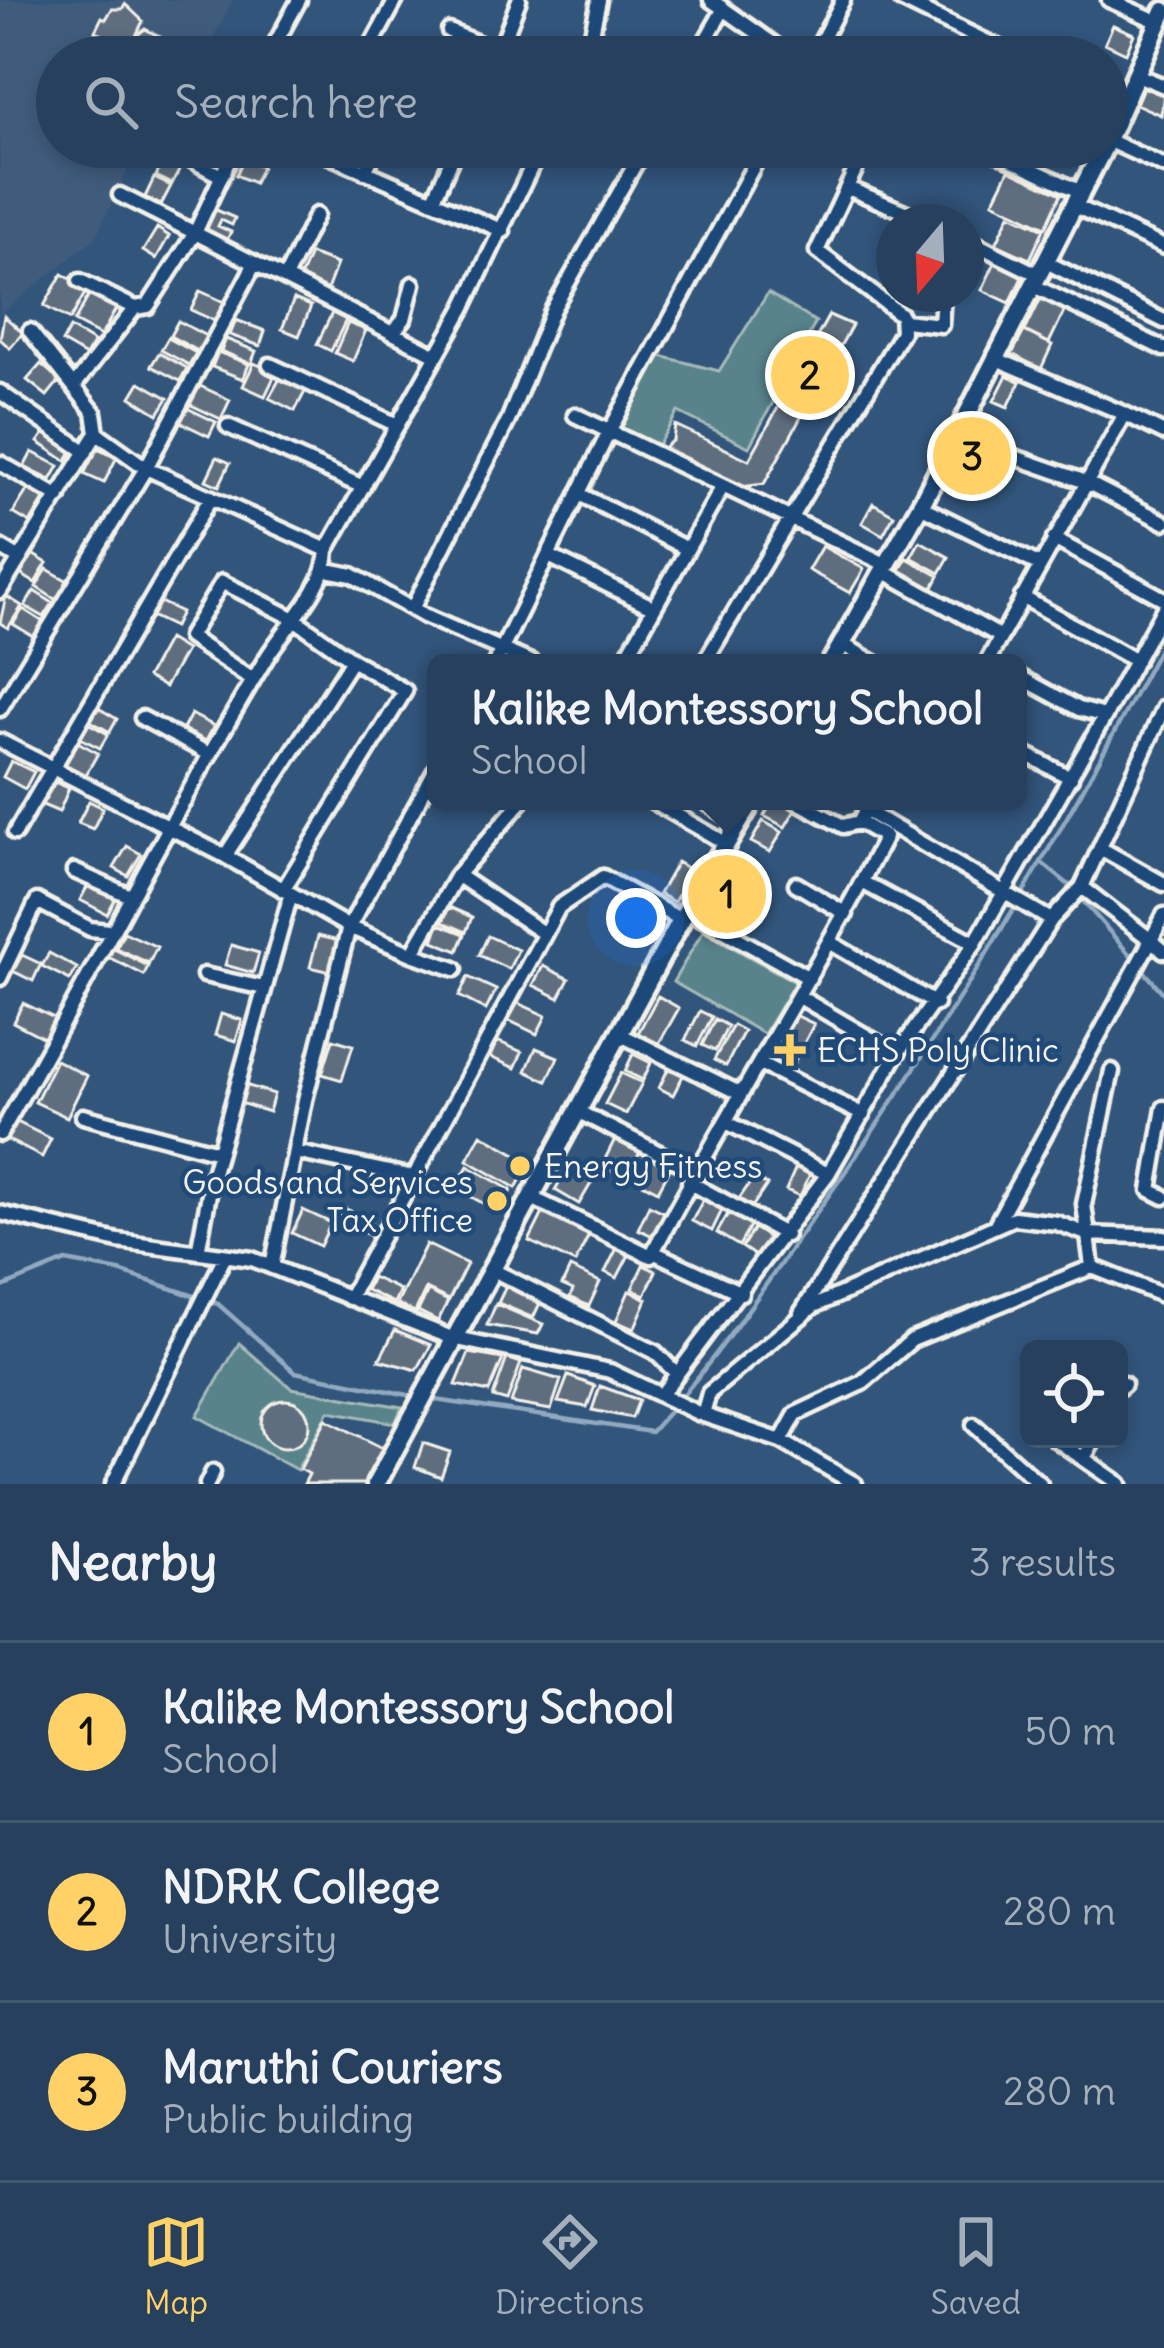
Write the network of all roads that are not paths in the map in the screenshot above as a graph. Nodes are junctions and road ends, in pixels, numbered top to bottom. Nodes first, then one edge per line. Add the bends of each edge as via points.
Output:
1 (298, 0) edge
2 (396, 0) edge
3 (519, 0) edge
4 (599, 0) edge
5 (711, 0) edge
6 (843, 0) edge
7 (901, 0) edge
8 (1109, 0) edge
9 (722, 12) junction
10 (1162, 16) edge
11 (449, 31) dead end
12 (279, 36) edge
13 (376, 36) edge
14 (460, 36) edge
15 (508, 36) edge
16 (591, 36) edge
17 (708, 36) edge
18 (759, 36) edge
19 (823, 36) edge
20 (975, 36) edge
21 (1137, 75) junction
22 (1128, 86) edge
23 (1164, 86) edge
24 (1128, 153) edge
25 (1164, 166) edge
26 (206, 168) edge
27 (225, 168) edge
28 (356, 168) edge
29 (367, 168) edge
30 (448, 168) edge
31 (532, 168) edge
32 (633, 168) edge
33 (753, 168) edge
34 (857, 168) edge
35 (1022, 168) edge
36 (1093, 168) edge
37 (365, 172) junction
38 (221, 176) junction
39 (848, 188) junction
40 (120, 195) dead end
41 (1078, 199) junction
42 (433, 201) junction
43 (886, 204) edge
44 (316, 215) dead end
45 (503, 231) junction
46 (195, 233) junction
47 (1164, 247) edge
48 (984, 248) edge
49 (255, 262) junction
50 (1040, 274) junction
51 (285, 278) junction
52 (80, 281) dead end
53 (413, 284) dead end
54 (135, 308) junction
55 (942, 312) edge
56 (904, 321) junction
57 (1164, 321) edge
58 (30, 331) dead end
59 (392, 333) junction
60 (1164, 349) edge
61 (436, 356) junction
62 (994, 358) junction
63 (270, 365) dead end
64 (74, 386) junction
65 (0, 392) edge
66 (1124, 413) junction
67 (575, 415) dead end
68 (397, 425) junction
69 (228, 426) dead end
70 (609, 432) junction
71 (1164, 433) edge
72 (97, 434) junction
73 (956, 436) junction
74 (86, 452) junction
75 (0, 463) edge
76 (146, 468) junction
77 (1086, 482) junction
78 (723, 486) junction
79 (363, 487) junction
80 (579, 494) junction
81 (59, 497) junction
82 (211, 497) junction
83 (920, 506) junction
84 (790, 518) junction
85 (1164, 522) edge
86 (1054, 539) junction
87 (0, 547) edge
88 (687, 549) junction
89 (327, 550) junction
90 (549, 556) junction
91 (20, 559) junction
92 (1040, 566) junction
93 (885, 568) junction
94 (327, 570) junction
95 (0, 591) edge
96 (1022, 598) junction
97 (1164, 603) edge
98 (654, 608) junction
99 (412, 609) junction
100 (293, 618) junction
101 (1001, 637) junction
102 (842, 644) junction
103 (502, 650) junction
104 (500, 654) edge
105 (512, 654) edge
106 (627, 654) edge
107 (709, 654) edge
108 (836, 654) edge
109 (859, 654) edge
110 (993, 654) edge
111 (352, 660) junction
112 (1136, 661) junction
113 (253, 680) junction
114 (1027, 681) edge
115 (1164, 707) edge
116 (0, 709) edge
117 (1106, 716) junction
118 (142, 718) dead end
119 (0, 741) edge
120 (209, 754) junction
121 (1027, 755) edge
122 (48, 769) junction
123 (1071, 778) junction
124 (427, 785) edge
125 (514, 810) edge
126 (668, 810) edge
127 (747, 810) edge
128 (813, 810) edge
129 (865, 811) edge
130 (166, 828) junction
131 (15, 833) dead end
132 (727, 844) junction
133 (1100, 848) junction
134 (225, 856) junction
135 (74, 871) dead end
136 (457, 875) junction
137 (862, 882) junction
138 (796, 884) dead end
139 (1164, 884) edge
140 (1078, 891) junction
141 (287, 892) junction
142 (128, 896) junction
143 (1015, 898) junction
144 (846, 914) junction
145 (684, 915) junction
146 (1164, 915) edge
147 (1051, 920) junction
148 (349, 928) junction
149 (110, 931) junction
150 (544, 933) junction
151 (1151, 940) junction
152 (831, 943) junction
153 (975, 943) junction
154 (1164, 951) edge
155 (412, 955) junction
156 (455, 968) dead end
157 (205, 975) dead end
158 (0, 978) edge
159 (809, 978) junction
160 (264, 988) junction
161 (799, 996) junction
162 (937, 1004) junction
163 (619, 1034) junction
164 (897, 1054) junction
165 (759, 1063) junction
166 (1112, 1071) dead end
167 (742, 1094) junction
168 (579, 1112) junction
169 (1163, 1113) edge
170 (863, 1115) junction
171 (83, 1116) dead end
172 (725, 1122) junction
173 (0, 1134) edge
174 (218, 1152) junction
175 (295, 1152) junction
176 (828, 1174) junction
177 (692, 1176) junction
178 (413, 1177) junction
179 (1164, 1197) edge
180 (532, 1198) junction
181 (0, 1213) edge
182 (995, 1225) junction
183 (1087, 1234) junction
184 (786, 1235) junction
185 (1164, 1237) edge
186 (198, 1252) junction
187 (653, 1252) junction
188 (225, 1256) junction
189 (272, 1267) junction
190 (1092, 1267) junction
191 (491, 1269) junction
192 (741, 1293) junction
193 (1164, 1296) edge
194 (349, 1298) junction
195 (797, 1319) junction
196 (452, 1338) junction
197 (674, 1372) junction
198 (663, 1396) junction
199 (701, 1414) junction
200 (974, 1425) dead end
201 (781, 1441) junction
202 (1071, 1448) edge
203 (1090, 1448) edge
204 (1085, 1456) junction
205 (113, 1484) edge
206 (376, 1484) edge
207 (855, 1484) edge
208 (1040, 1484) edge
209 (1120, 1484) edge

1 - 12 street
2 - 13 street
3 - 15 street
4 - 16 street
5 - 9 street
6 - 19 street
7 - 20 street
8 - 10 street
9 - 17 street
9 - 18 street
10 - 21 street
11 - 14 street
21 - 22 street
21 - 23 street
24 - 25 street
26 - 38 street
27 - 38 street
28 - 37 street
29 - 37 street
30 - 42 street
31 - 45 street
32 - 99 street via 553,309 508,421
33 - 70 street
34 - 39 street
35 - 41 street
36 - 41 street
37 - 42 street
38 - 46 street
39 - 43 street
39 - 56 street via 817,251
40 - 46 street
41 - 47 street
41 - 50 street
42 - 45 street
44 - 51 street
45 - 61 street
46 - 49 street
46 - 54 street via 148,306
48 - 50 street
49 - 51 street
49 - 76 street
50 - 57 street
50 - 60 street
50 - 62 street
51 - 59 street
52 - 54 street
53 - 59 street
54 - 64 street
55 - 56 street via 941,326
56 - 84 street
58 - 64 street
59 - 61 street
61 - 68 street
62 - 66 street
62 - 73 street
63 - 68 street
64 - 72 street via 94,412
65 - 74 street
66 - 71 street
66 - 77 street
67 - 70 street
68 - 79 street
69 - 79 street
70 - 78 street
70 - 80 street
72 - 74 street
72 - 76 street
73 - 77 street
73 - 83 street
74 - 81 street
75 - 81 street
76 - 82 street
76 - 116 street
77 - 85 street
77 - 86 street
78 - 84 street
78 - 88 street
79 - 89 street
80 - 88 street
80 - 90 street
81 - 91 street
82 - 89 street
82 - 122 street
83 - 92 street
83 - 93 street
84 - 93 street
84 - 107 street
86 - 92 street
86 - 97 street
87 - 91 street
88 - 98 street
89 - 94 street
90 - 98 street
90 - 103 street
91 - 95 street
92 - 96 street
93 - 101 street
93 - 102 street
94 - 99 street
94 - 100 street
96 - 101 street
96 - 112 street
97 - 112 street
98 - 106 street
99 - 103 street
100 - 111 street
100 - 113 street
100 - 113 street via 227,583 217,586 189,637
101 - 110 street
102 - 108 street
102 - 109 street
103 - 104 street
103 - 105 street
111 - 134 street
111 - 141 street via 405,692
112 - 117 street
113 - 120 street
114 - 117 street
115 - 133 street
117 - 123 street
118 - 120 street
119 - 122 street
120 - 130 street
121 - 123 street
122 - 130 street
122 - 131 street
123 - 143 street
124 - 148 street
125 - 136 street
126 - 132 street
127 - 132 street
128 - 129 street via 843,826
129 - 137 street via 884,837
129 - 143 street
130 - 134 street
130 - 142 street
132 - 145 street
133 - 139 street
133 - 140 street
134 - 141 street
135 - 142 street
136 - 150 street
136 - 155 street
137 - 144 street
137 - 153 street
138 - 144 street
140 - 147 street
140 - 151 street
141 - 148 street
141 - 160 street
142 - 149 street
143 - 147 street
143 - 153 street
144 - 152 street
145 - 150 street via 603,877 559,907
145 - 159 street
145 - 163 street
146 - 151 street
147 - 195 street
148 - 155 street
148 - 175 street
149 - 158 street via 37,902
149 - 173 street
150 - 178 street
151 - 154 street
151 - 182 street
152 - 159 street
152 - 162 street
153 - 162 street
155 - 156 street
157 - 160 street
159 - 161 street
160 - 174 street
161 - 164 street
161 - 165 street
162 - 164 street
163 - 167 street
163 - 168 street
164 - 170 street
165 - 167 street
165 - 170 street
166 - 183 street via 1084,1204
167 - 172 street
168 - 177 street
168 - 180 street
169 - 179 street via 1150,1190
170 - 176 street
171 - 174 street
172 - 176 street
172 - 177 street
174 - 186 street
175 - 178 street
175 - 189 street
176 - 184 street
177 - 184 street
177 - 187 street
178 - 194 street
180 - 187 street
180 - 191 street
181 - 186 street
182 - 183 street via 1014,1218 1057,1222
182 - 195 street
183 - 185 street
183 - 190 street
184 - 192 street
186 - 188 street
187 - 192 street
188 - 189 street
188 - 205 street
189 - 194 street
190 - 193 street
190 - 201 street via 913,1340 862,1383 796,1414
191 - 196 street
191 - 197 street via 655,1352
192 - 197 street
194 - 196 street
195 - 199 street via 710,1393
196 - 198 street via 610,1371
196 - 206 street
197 - 198 street
198 - 199 street
199 - 201 street
200 - 208 street
201 - 207 street
202 - 204 street
203 - 204 street
204 - 209 street

